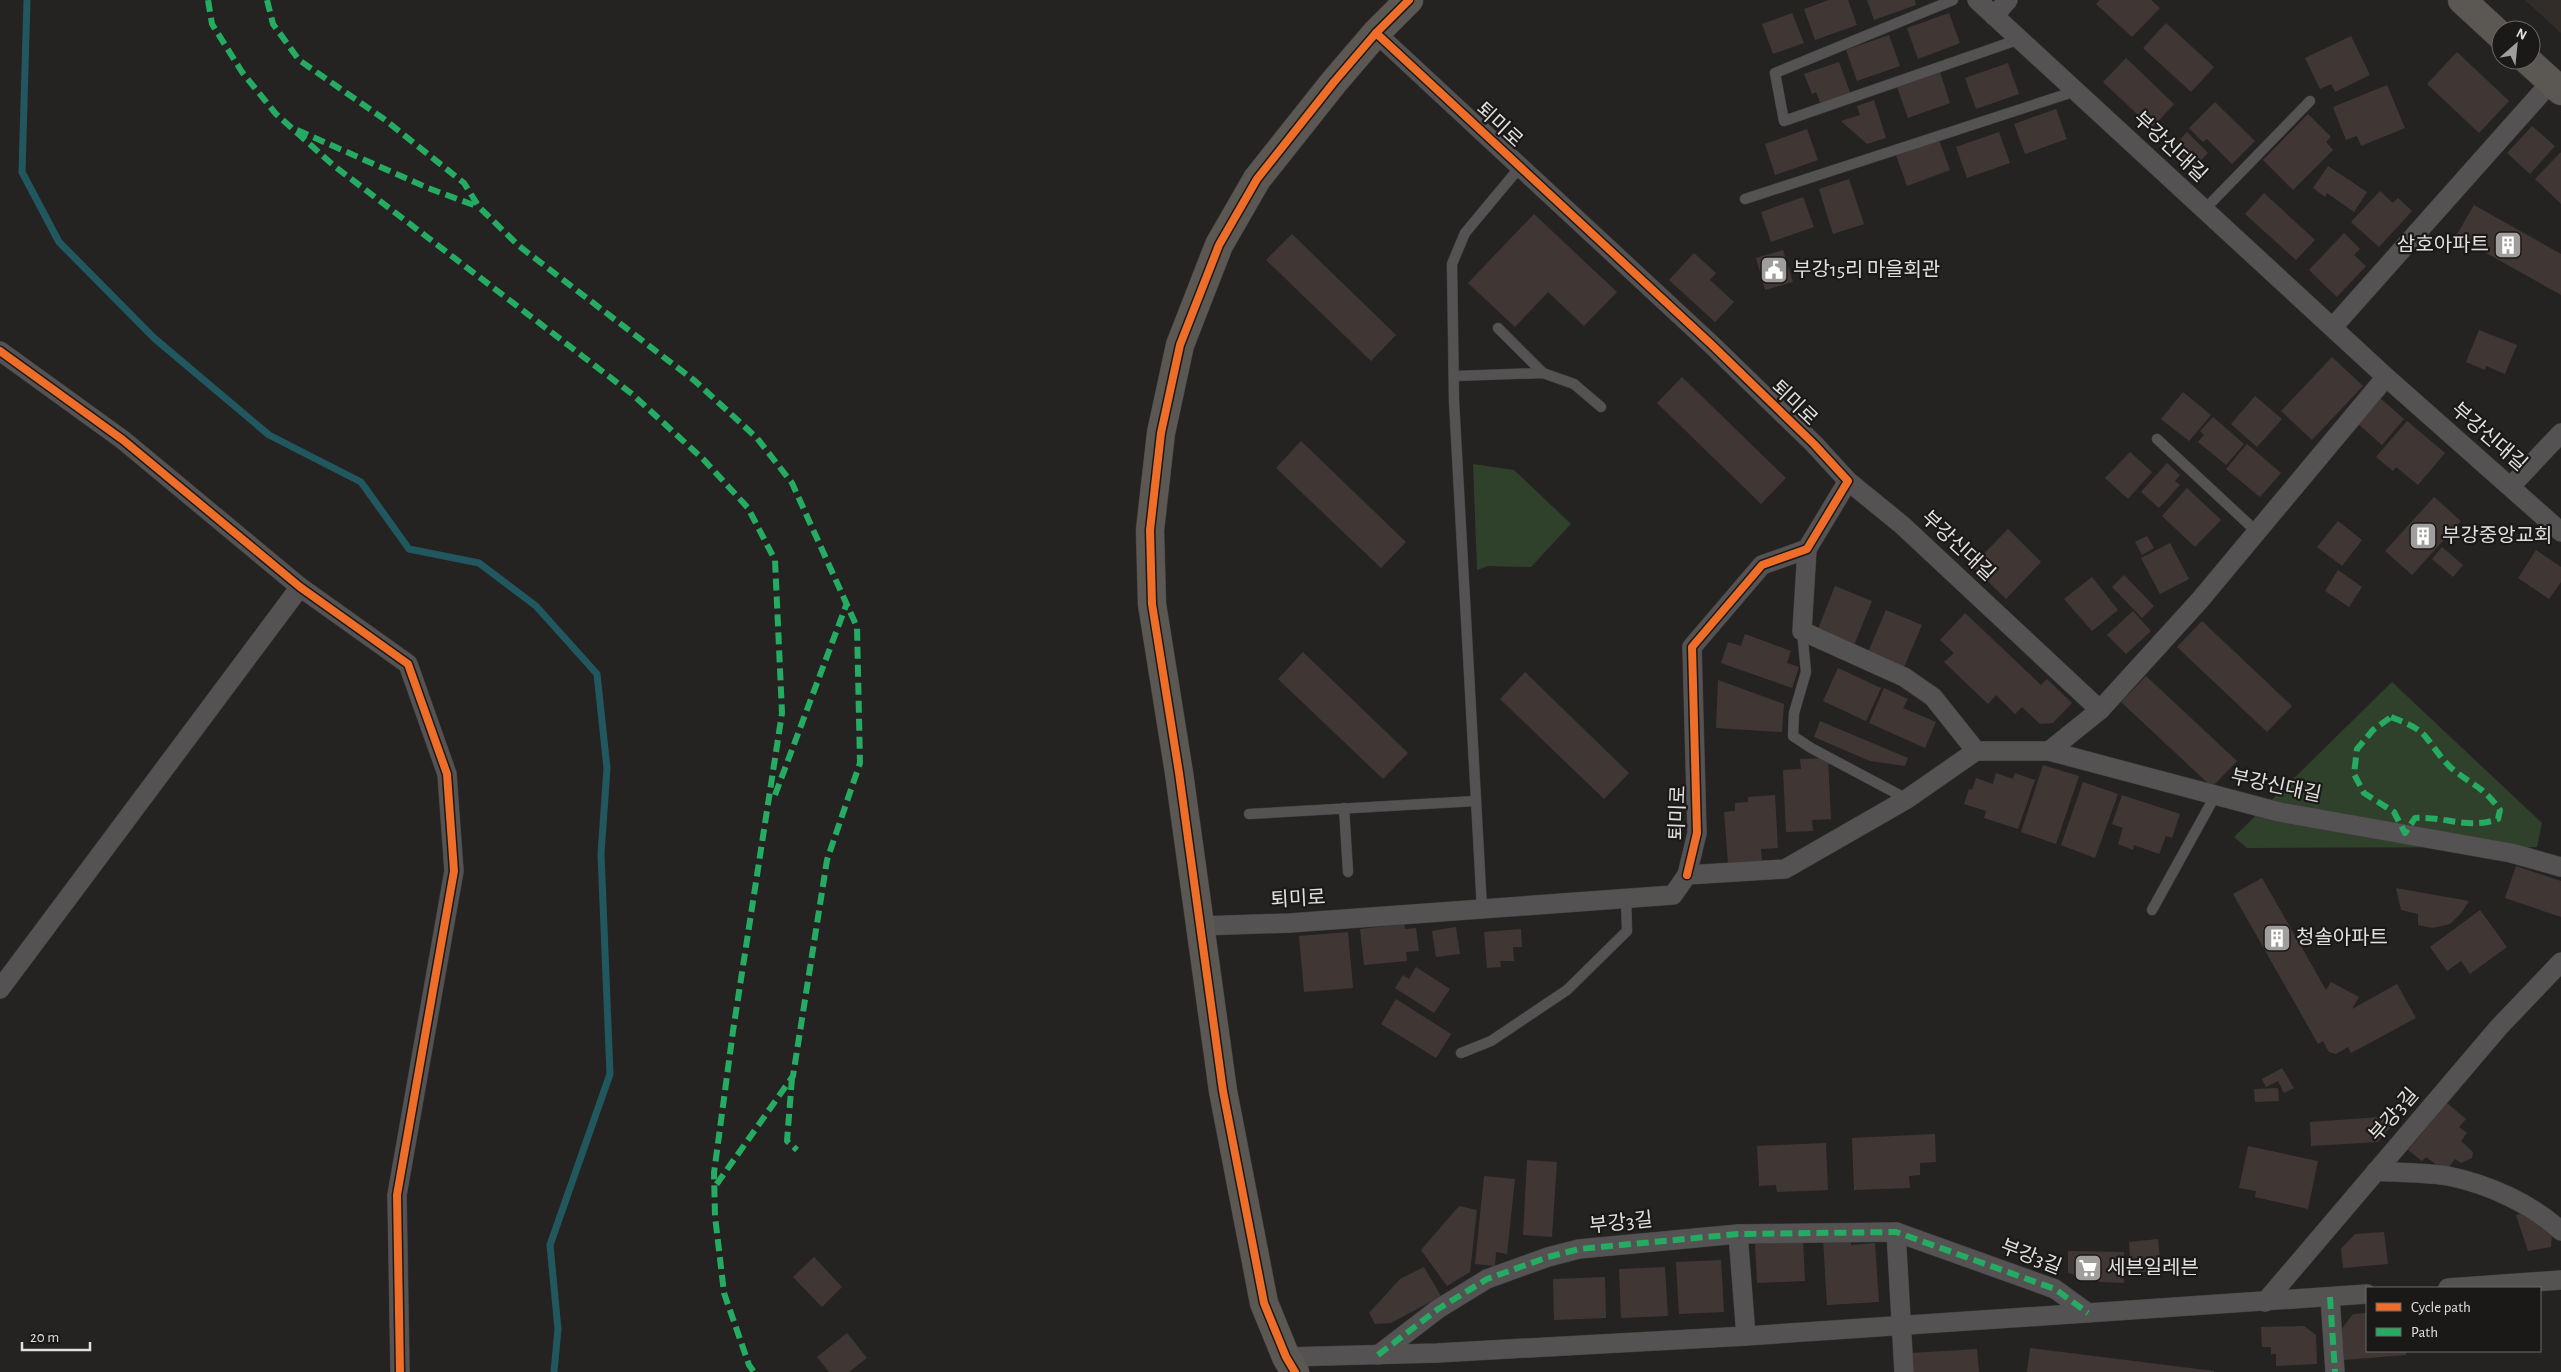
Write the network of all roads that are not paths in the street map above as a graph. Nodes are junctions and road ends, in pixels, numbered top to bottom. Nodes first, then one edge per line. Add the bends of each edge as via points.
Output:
1 (1409, 0) edge
2 (1952, 0) edge
3 (1977, 0) edge
4 (2008, 0) edge
5 (2462, 0) edge
6 (1994, 16) junction
7 (2491, 27) edge
8 (1376, 33) junction
9 (2020, 39) junction
10 (2538, 70) edge
11 (2556, 86) edge
12 (2076, 91) junction
13 (2310, 101) dead end
14 (1520, 167) junction
15 (1745, 199) dead end
16 (2204, 210) junction
17 (2333, 327) junction
18 (1498, 328) dead end
19 (0, 350) edge
20 (1542, 373) junction
21 (1454, 376) junction
22 (2386, 376) junction
23 (1601, 407) dead end
24 (2561, 433) edge
25 (2156, 439) dead end
26 (1848, 481) junction
27 (2511, 486) junction
28 (2257, 532) junction
29 (2561, 532) edge
30 (1807, 549) junction
31 (300, 587) junction
32 (1802, 631) junction
33 (2100, 710) junction
34 (1976, 751) junction
35 (2049, 751) junction
36 (2216, 796) junction
37 (1907, 799) junction
38 (1476, 801) junction
39 (1344, 808) junction
40 (1249, 814) dead end
41 (2561, 867) edge
42 (1348, 872) dead end
43 (1687, 875) junction
44 (1626, 898) junction
45 (1482, 909) junction
46 (2152, 910) dead end
47 (1200, 926) junction
48 (2561, 962) edge
49 (0, 989) edge
50 (1461, 1053) dead end
51 (2376, 1171) junction
52 (2561, 1231) edge
53 (1896, 1232) junction
54 (1738, 1234) junction
55 (2561, 1280) edge
56 (2462, 1287) edge
57 (2366, 1294) edge
58 (2330, 1297) junction
59 (2265, 1302) junction
60 (2088, 1312) junction
61 (1900, 1327) junction
62 (1746, 1336) junction
63 (1378, 1355) junction
64 (1290, 1364) edge
65 (400, 1372) edge
66 (1904, 1372) edge
67 (2335, 1372) edge

1 - 8 street
2 - 9 lane via 1775,73 1784,121
3 - 6 street, 부강신대길
4 - 6 street
5 - 7 street
6 - 9 street, 부강신대길
8 - 14 street, 퇴미로
8 - 47 street via 1257,179 1219,245 1180,345 1161,433 1150,530 1152,604
9 - 12 street, 부강신대길
10 - 11 street
11 - 17 street
12 - 15 lane
12 - 16 street, 부강신대길
13 - 16 lane
14 - 21 lane via 1465,233 1452,264
14 - 26 street, 퇴미로 via 1712,345
16 - 17 street, 부강신대길
17 - 22 street, 부강신대길
18 - 20 lane
19 - 31 street via 123,440
20 - 21 lane
20 - 23 lane via 1574,384
21 - 38 lane
22 - 27 street, 부강신대길
22 - 28 street
24 - 27 street
25 - 28 lane
26 - 30 street
26 - 33 street, 부강신대길 via 1902,525
27 - 29 street, 부강신대길
28 - 33 street
30 - 32 street
30 - 43 street, 퇴미로 via 1762,565 1692,647 1697,833
31 - 49 street
31 - 65 street via 408,664 447,774 454,871 397,1194
32 - 34 street via 1904,677 1933,697
32 - 37 lane via 1806,672 1794,713 1794,736
33 - 35 street
34 - 35 street
34 - 37 street
35 - 36 street, 부강신대길
36 - 41 street, 부강신대길 via 2279,812 2511,853
36 - 46 lane
37 - 43 street via 1785,868
38 - 39 lane
38 - 45 lane
39 - 40 lane
39 - 42 lane
43 - 44 street, 퇴미로 via 1673,895
44 - 45 street, 퇴미로
44 - 50 lane via 1626,931 1566,990 1491,1042
45 - 47 street, 퇴미로
47 - 64 street via 1224,1091 1264,1303
48 - 51 street, 부강3길 via 2500,1027
51 - 52 street via 2448,1176 2497,1192 2544,1216
51 - 59 street, 부강3길
53 - 54 street, 부강3길
53 - 60 street, 부강3길 via 2056,1289
53 - 61 street
54 - 62 street
54 - 63 street, 부강3길 via 1579,1249 1548,1257 1487,1280 1438,1309
55 - 56 street
57 - 58 street
58 - 59 street
58 - 67 street
59 - 60 street
60 - 61 street
61 - 62 street
61 - 66 street
62 - 63 street
63 - 64 street

